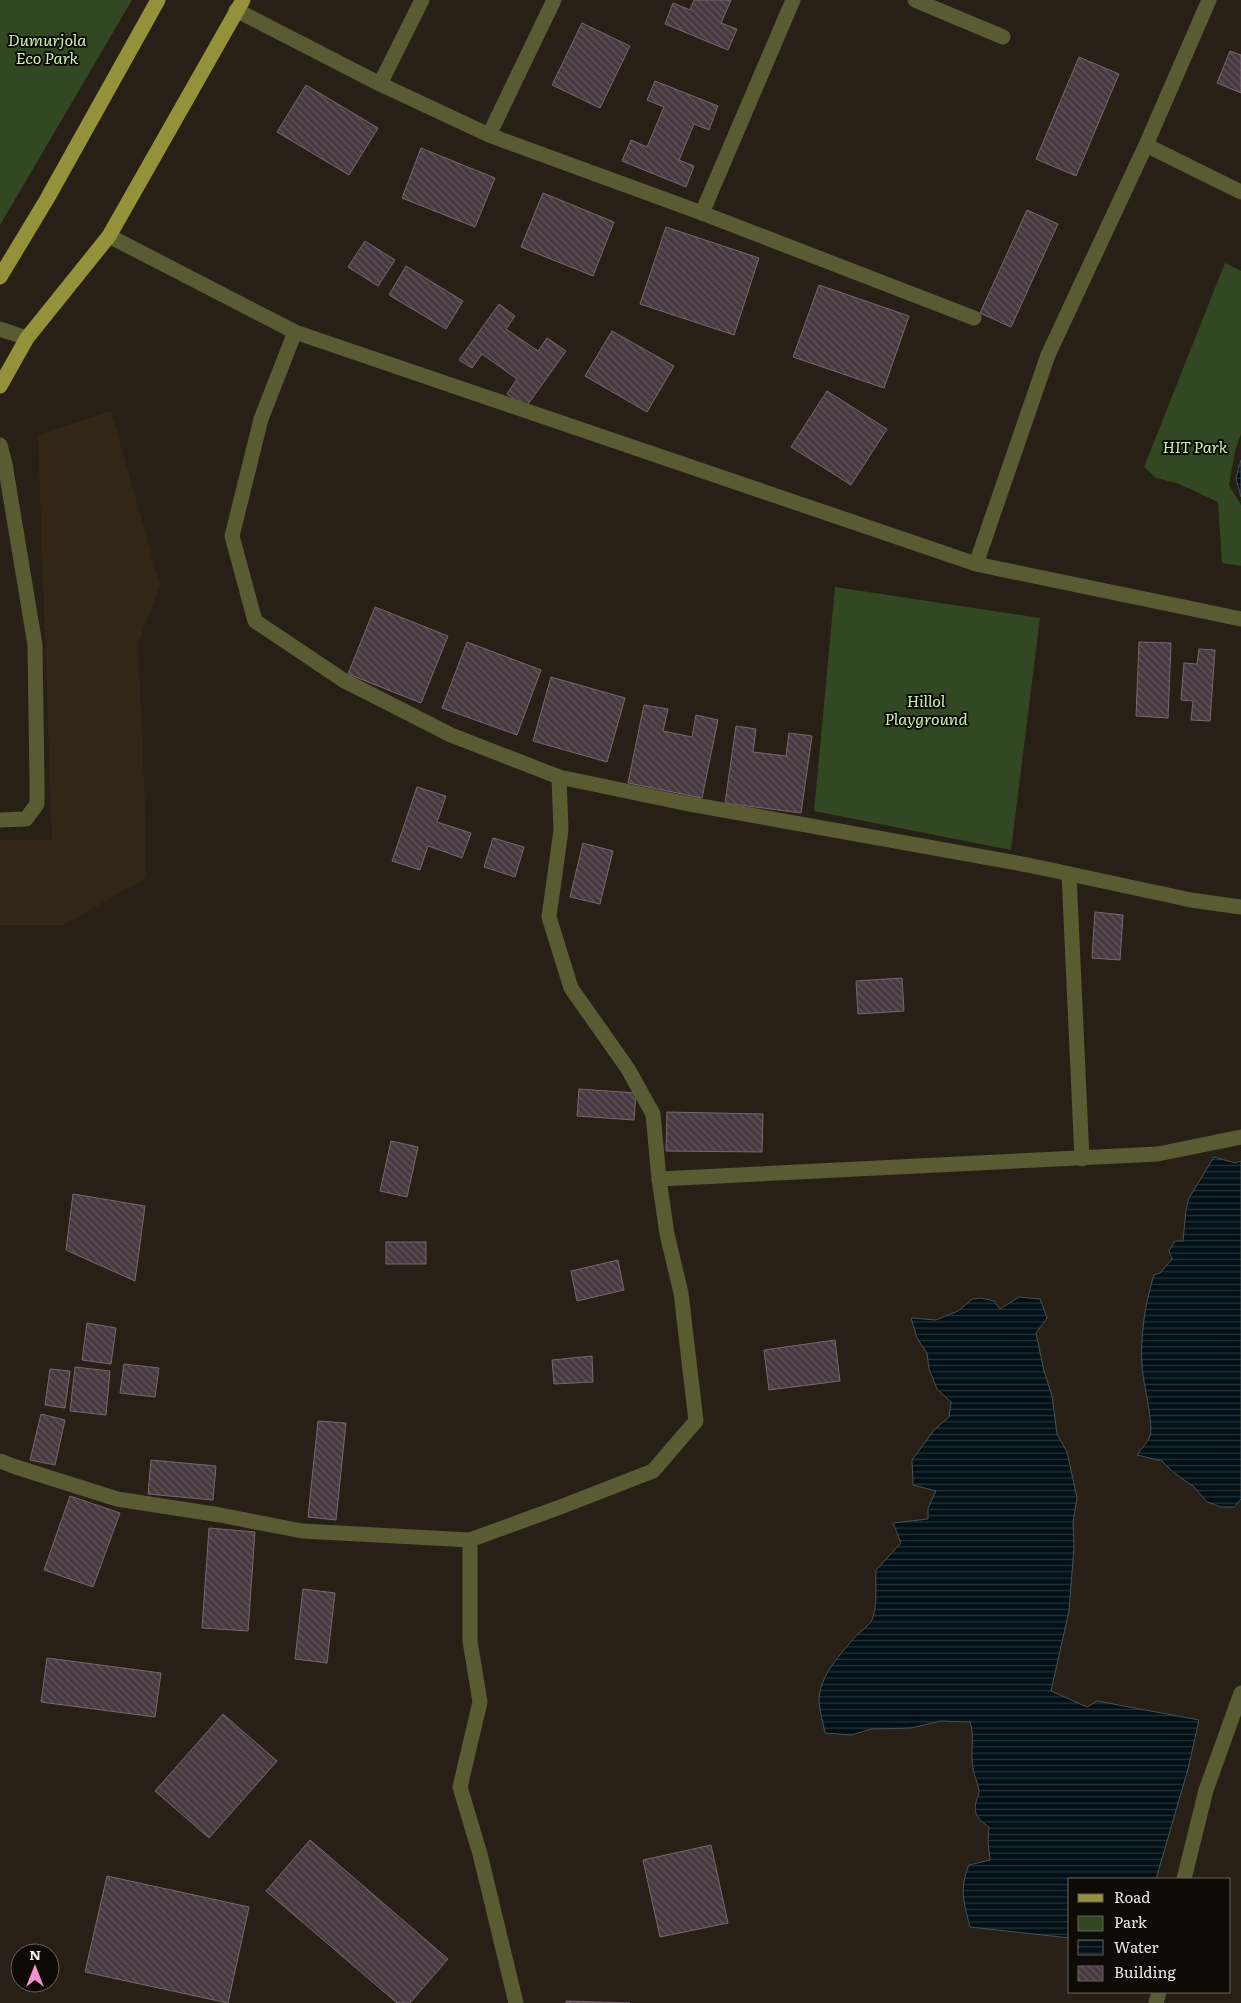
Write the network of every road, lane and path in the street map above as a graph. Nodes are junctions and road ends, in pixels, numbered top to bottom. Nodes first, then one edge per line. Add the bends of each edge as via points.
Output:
1 (158, 0) edge
2 (422, 0) edge
3 (554, 0) edge
4 (793, 0) edge
5 (915, 0) edge
6 (1209, 0) edge
7 (239, 5) edge
8 (1003, 37) dead end
9 (380, 84) junction
10 (489, 135) junction
11 (1146, 145) junction
12 (1241, 192) edge
13 (702, 213) junction
14 (108, 236) junction
15 (0, 277) edge
16 (974, 318) dead end
17 (0, 329) edge
18 (295, 332) junction
19 (27, 338) junction
20 (0, 386) edge
21 (0, 445) edge
22 (976, 564) junction
23 (1241, 619) edge
24 (560, 777) junction
25 (0, 820) edge
26 (1069, 874) junction
27 (1241, 907) edge
28 (1241, 1137) edge
29 (1082, 1159) junction
30 (658, 1179) junction
31 (0, 1461) edge
32 (470, 1540) junction
33 (1241, 1694) edge
34 (1184, 1878) edge
35 (516, 2003) edge

1 - 15 main road
2 - 9 street
3 - 10 street
4 - 13 street
5 - 8 street
6 - 11 street
7 - 9 street
7 - 14 main road
9 - 10 street
10 - 13 street
11 - 12 street
11 - 22 street via 1048,355
13 - 16 street
14 - 18 street
14 - 19 main road
17 - 19 street
18 - 22 street
18 - 24 street via 261,419 232,536 255,620 352,684 451,735
19 - 20 main road
21 - 25 street via 6,464 35,645 37,781 37,804 26,819
22 - 23 street
24 - 26 street
24 - 30 street via 561,830 549,917 571,988 628,1069 652,1114
26 - 27 street
26 - 29 street
28 - 29 street via 1158,1154
29 - 30 street
30 - 32 street via 681,1293 696,1421 652,1471
31 - 32 street via 117,1499 302,1531
32 - 35 street via 470,1641 480,1702 460,1787 480,1854
33 - 34 street via 1206,1790

